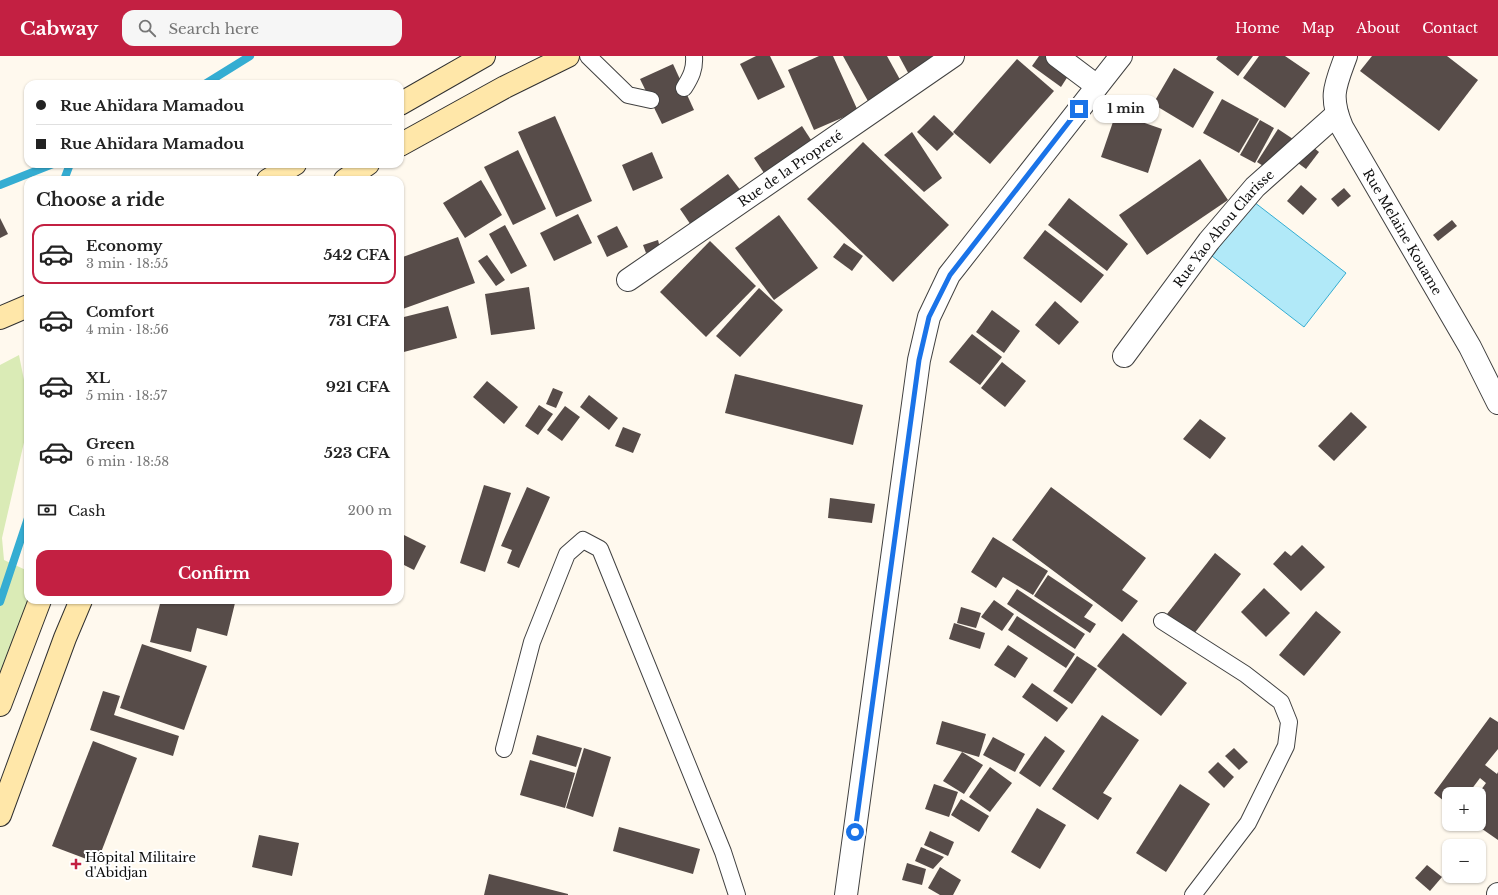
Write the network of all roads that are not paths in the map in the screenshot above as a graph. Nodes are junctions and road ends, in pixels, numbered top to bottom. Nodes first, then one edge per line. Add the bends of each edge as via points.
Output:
1 (484, 56) edge
2 (568, 56) edge
3 (588, 56) edge
4 (694, 56) edge
5 (953, 56) edge
6 (1058, 56) edge
7 (1121, 56) edge
8 (1346, 56) edge
9 (1097, 86) junction
10 (684, 88) dead end
11 (651, 100) dead end
12 (404, 102) edge
13 (1337, 114) junction
14 (404, 143) edge
15 (289, 168) edge
16 (362, 168) edge
17 (275, 176) edge
18 (351, 176) edge
19 (628, 280) dead end
20 (24, 308) edge
21 (0, 318) edge
22 (1124, 356) dead end
23 (1498, 403) edge
24 (38, 604) edge
25 (79, 604) edge
26 (1162, 621) dead end
27 (0, 705) edge
28 (504, 749) dead end
29 (0, 815) edge
30 (737, 895) edge
31 (846, 895) edge
32 (1193, 895) edge

1 - 12 main road
2 - 14 main road via 505,87
3 - 11 lane via 628,95
4 - 10 lane via 691,76
5 - 19 street, Rue de la Propreté
6 - 9 street
7 - 9 street
8 - 13 street, Rue Melaine Kouame via 1334,94
9 - 31 street via 950,275 929,317 919,360
13 - 22 street, Rue Yao Ahou Clarisse via 1255,187 1209,241
13 - 23 street, Rue Melaine Kouame via 1342,127 1470,347
15 - 17 main road
16 - 18 main road
20 - 21 main road
24 - 27 main road
25 - 29 main road
26 - 32 lane via 1246,674 1281,702 1290,722 1286,746 1248,823
28 - 30 lane via 532,642 567,554 583,540 600,549 723,852

